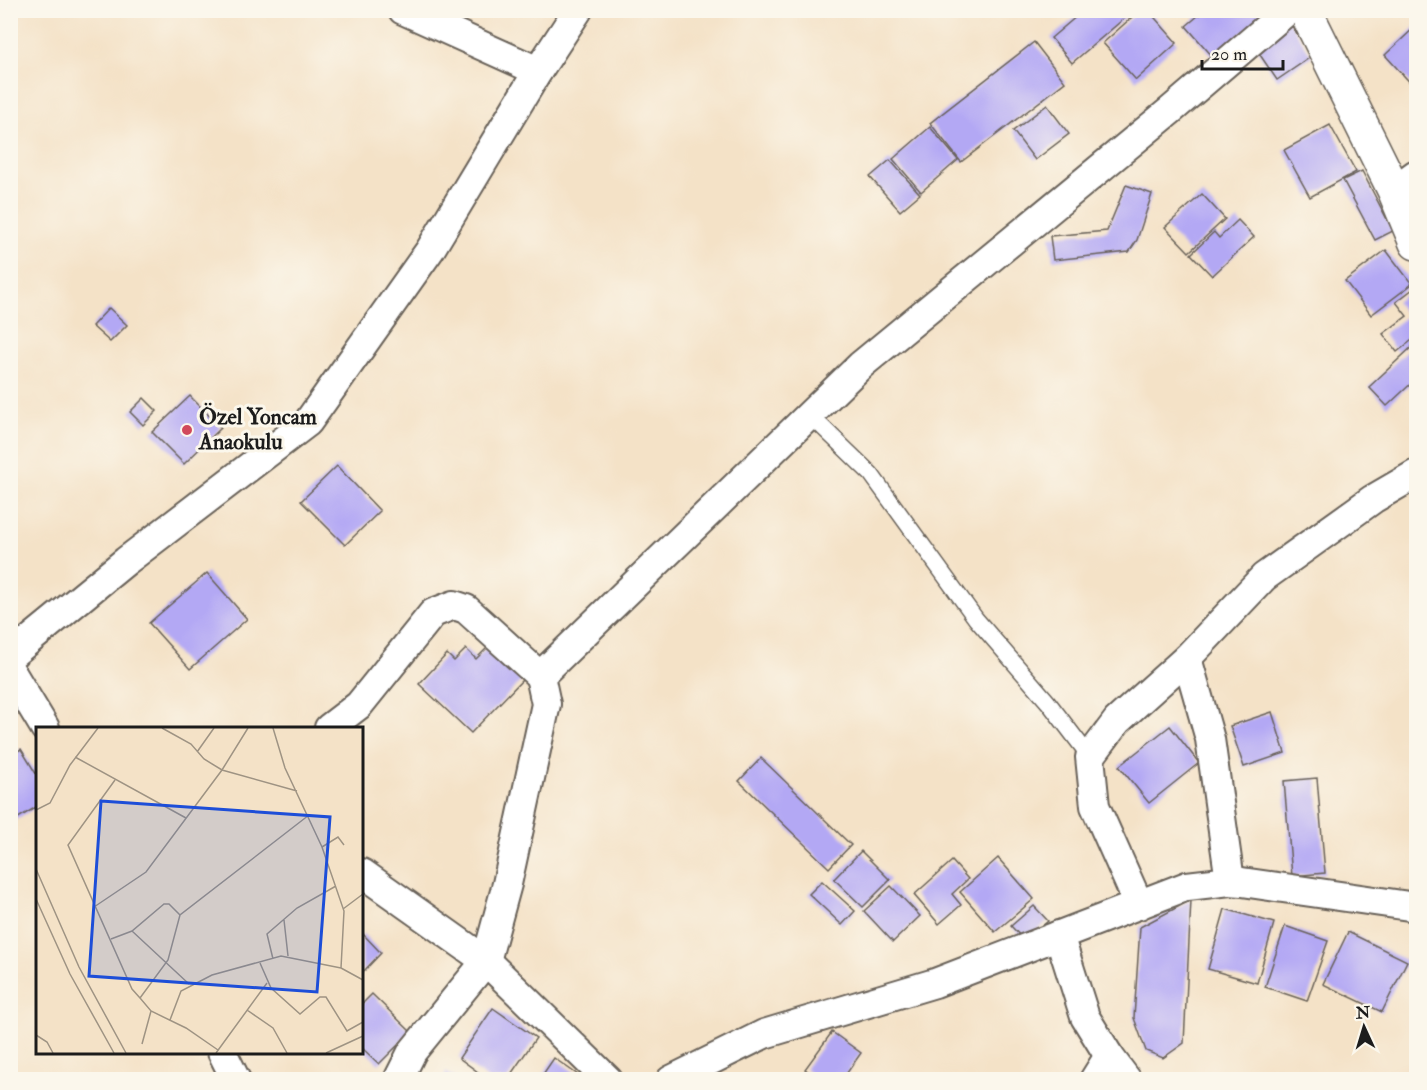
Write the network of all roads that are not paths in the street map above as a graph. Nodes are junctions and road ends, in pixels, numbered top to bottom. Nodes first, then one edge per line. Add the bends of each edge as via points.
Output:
1 (403, 10) edge
2 (578, 10) edge
3 (1288, 10) edge
4 (1305, 10) edge
5 (538, 71) junction
6 (1405, 182) edge
7 (1416, 243) edge
8 (810, 415) junction
9 (1416, 474) edge
10 (10, 656) edge
11 (1187, 658) junction
12 (10, 670) edge
13 (540, 676) junction
14 (44, 727) edge
15 (332, 727) edge
16 (1090, 757) junction
17 (363, 874) edge
18 (1230, 881) junction
19 (1139, 905) junction
20 (1416, 907) edge
21 (1059, 935) junction
22 (486, 962) junction
23 (223, 1054) edge
24 (1102, 1068) edge
25 (236, 1080) edge
26 (398, 1080) edge
27 (608, 1080) edge
28 (671, 1080) edge
29 (1127, 1080) edge

1 - 5 street
2 - 5 street
3 - 8 street via 861,365
4 - 6 street
5 - 10 street via 430,250 308,422 126,561
6 - 7 street
8 - 13 street
8 - 16 lane via 871,474 976,619
9 - 11 street via 1373,499 1264,577
11 - 16 street via 1117,721
11 - 18 street via 1210,739
12 - 14 street
13 - 15 street via 466,609 454,605 433,613 359,705
13 - 22 street via 546,704
16 - 19 street via 1095,806
17 - 22 street
18 - 19 street via 1187,886
18 - 20 street
19 - 21 street
21 - 24 street
21 - 28 street via 936,983 764,1034
22 - 26 street via 412,1052
22 - 27 street
23 - 25 street
24 - 29 street

